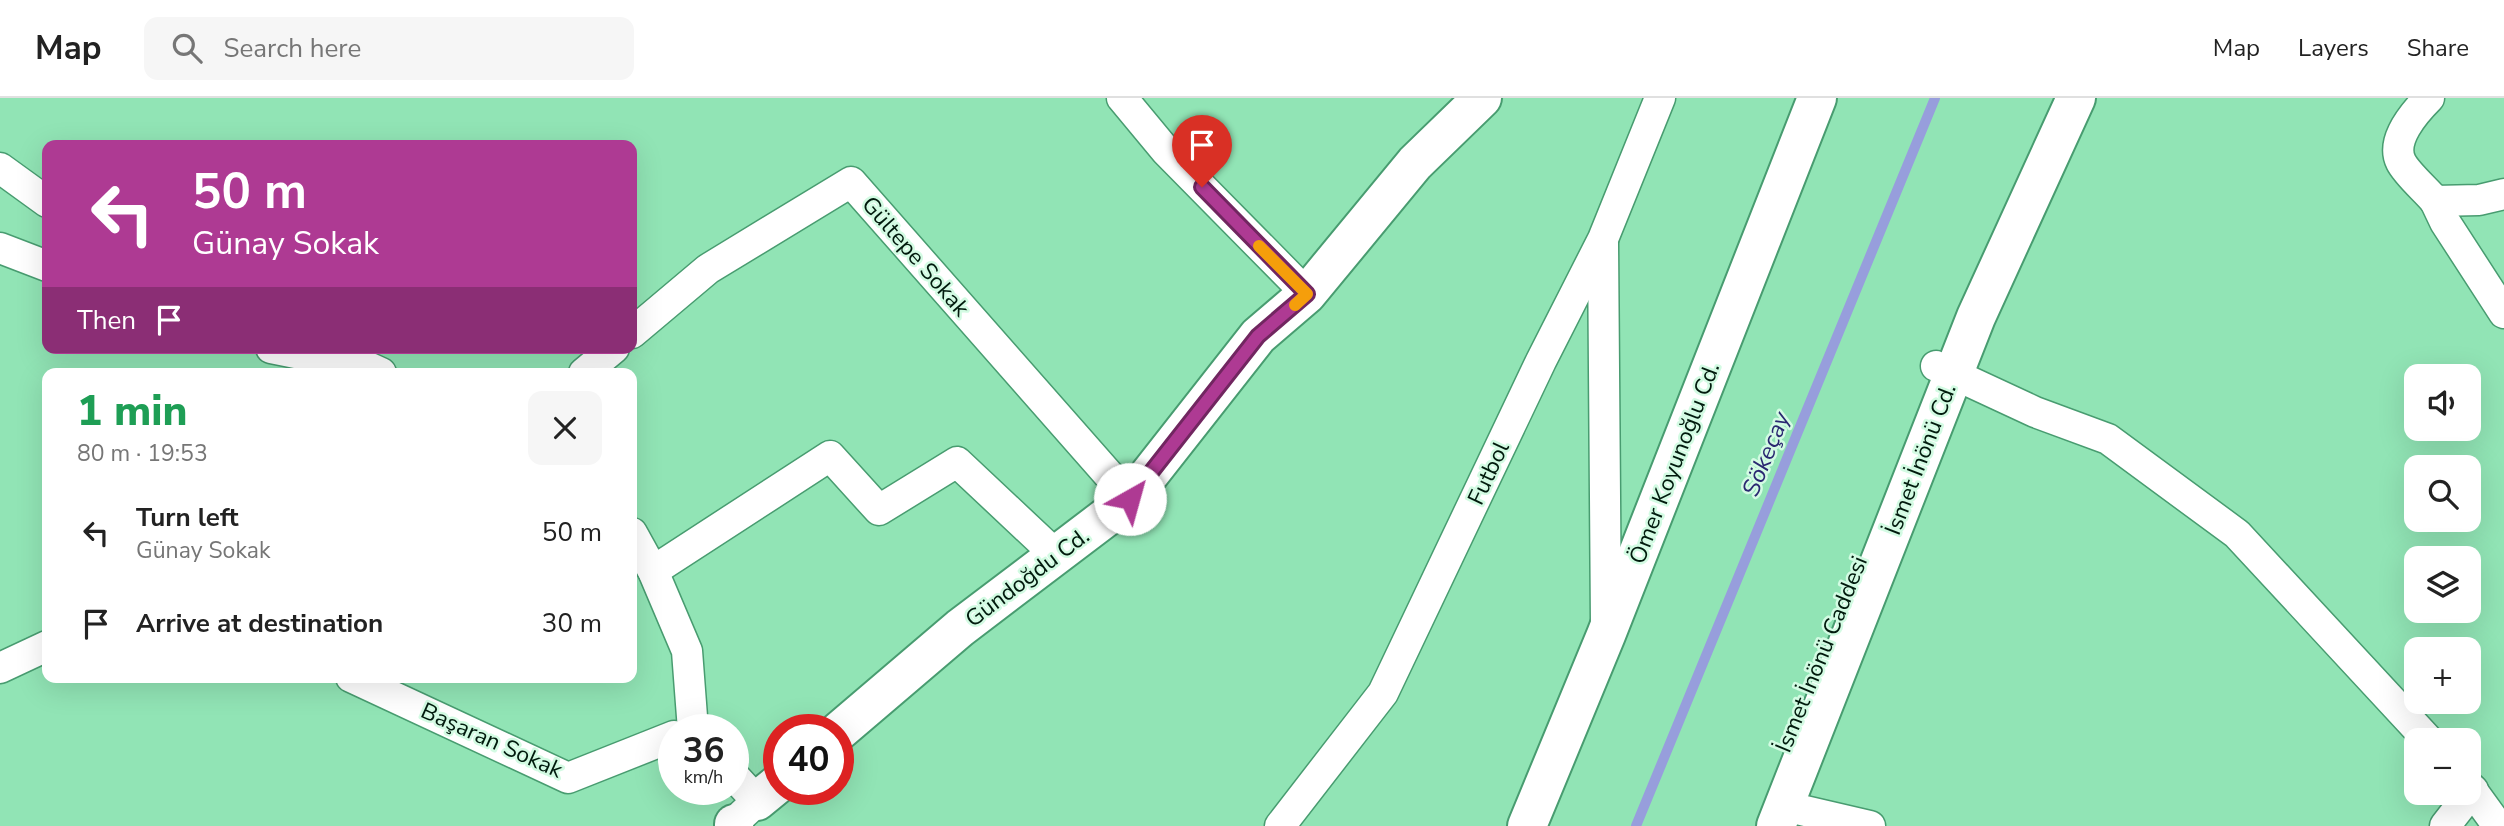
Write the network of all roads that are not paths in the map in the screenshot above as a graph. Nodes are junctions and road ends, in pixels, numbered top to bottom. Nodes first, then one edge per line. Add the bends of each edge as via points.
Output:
1 (1122, 98) edge
2 (1482, 98) edge
3 (1660, 98) edge
4 (1817, 98) edge
5 (2046, 98) edge
6 (2076, 98) edge
7 (2429, 98) edge
8 (0, 168) edge
9 (2504, 194) edge
10 (42, 198) edge
11 (2435, 201) junction
12 (1603, 239) junction
13 (0, 248) edge
14 (42, 264) edge
15 (1307, 294) junction
16 (2504, 313) edge
17 (637, 329) edge
18 (284, 354) edge
19 (607, 354) edge
20 (306, 364) edge
21 (370, 368) edge
22 (590, 368) edge
23 (1944, 370) junction
24 (1130, 499) junction
25 (637, 542) edge
26 (1056, 555) junction
27 (653, 571) junction
28 (1606, 635) junction
29 (42, 648) edge
30 (0, 668) edge
31 (364, 683) edge
32 (687, 714) edge
33 (854, 718) edge
34 (2417, 728) edge
35 (658, 742) edge
36 (2481, 802) edge
37 (2459, 805) edge
38 (1780, 816) edge
39 (1280, 826) edge
40 (1527, 826) edge
41 (1752, 826) edge
42 (1870, 826) edge
43 (2445, 826) edge
44 (2498, 826) edge

1 - 15 street via 1166,151
2 - 15 street, Gündoğdu Cd. via 1415,163
3 - 12 street, Futbol
4 - 28 street, Ömer Koyunoğlu Cd.
5 - 23 street, İsmet İnönü Cd.
6 - 23 street, İsmet İnönü Cd. via 1976,317
7 - 11 street via 2412,115 2400,144 2400,162
8 - 10 street
9 - 11 street
11 - 16 street
12 - 28 street
12 - 39 street, Futbol via 1383,693
13 - 14 street
15 - 24 street, Gündoğdu Cd. via 1258,336
17 - 24 street, Gültepe Sokak via 708,270 851,182
18 - 20 street
19 - 22 street
20 - 21 street
23 - 34 street via 2108,439 2237,534
23 - 38 street, İsmet İnönü Cd.
23 - 41 street, İsmet İnönü Caddesi
24 - 26 street, Gündoğdu Cd.
25 - 27 street
26 - 27 street via 957,462 879,510 830,456
26 - 33 street, Gündoğdu Cd. via 960,628
27 - 32 street via 687,651
28 - 40 street, Ömer Koyunoğlu Cd.
29 - 30 street
31 - 35 street, Başaran Sokak via 568,778
36 - 44 street
37 - 43 street
38 - 42 street

